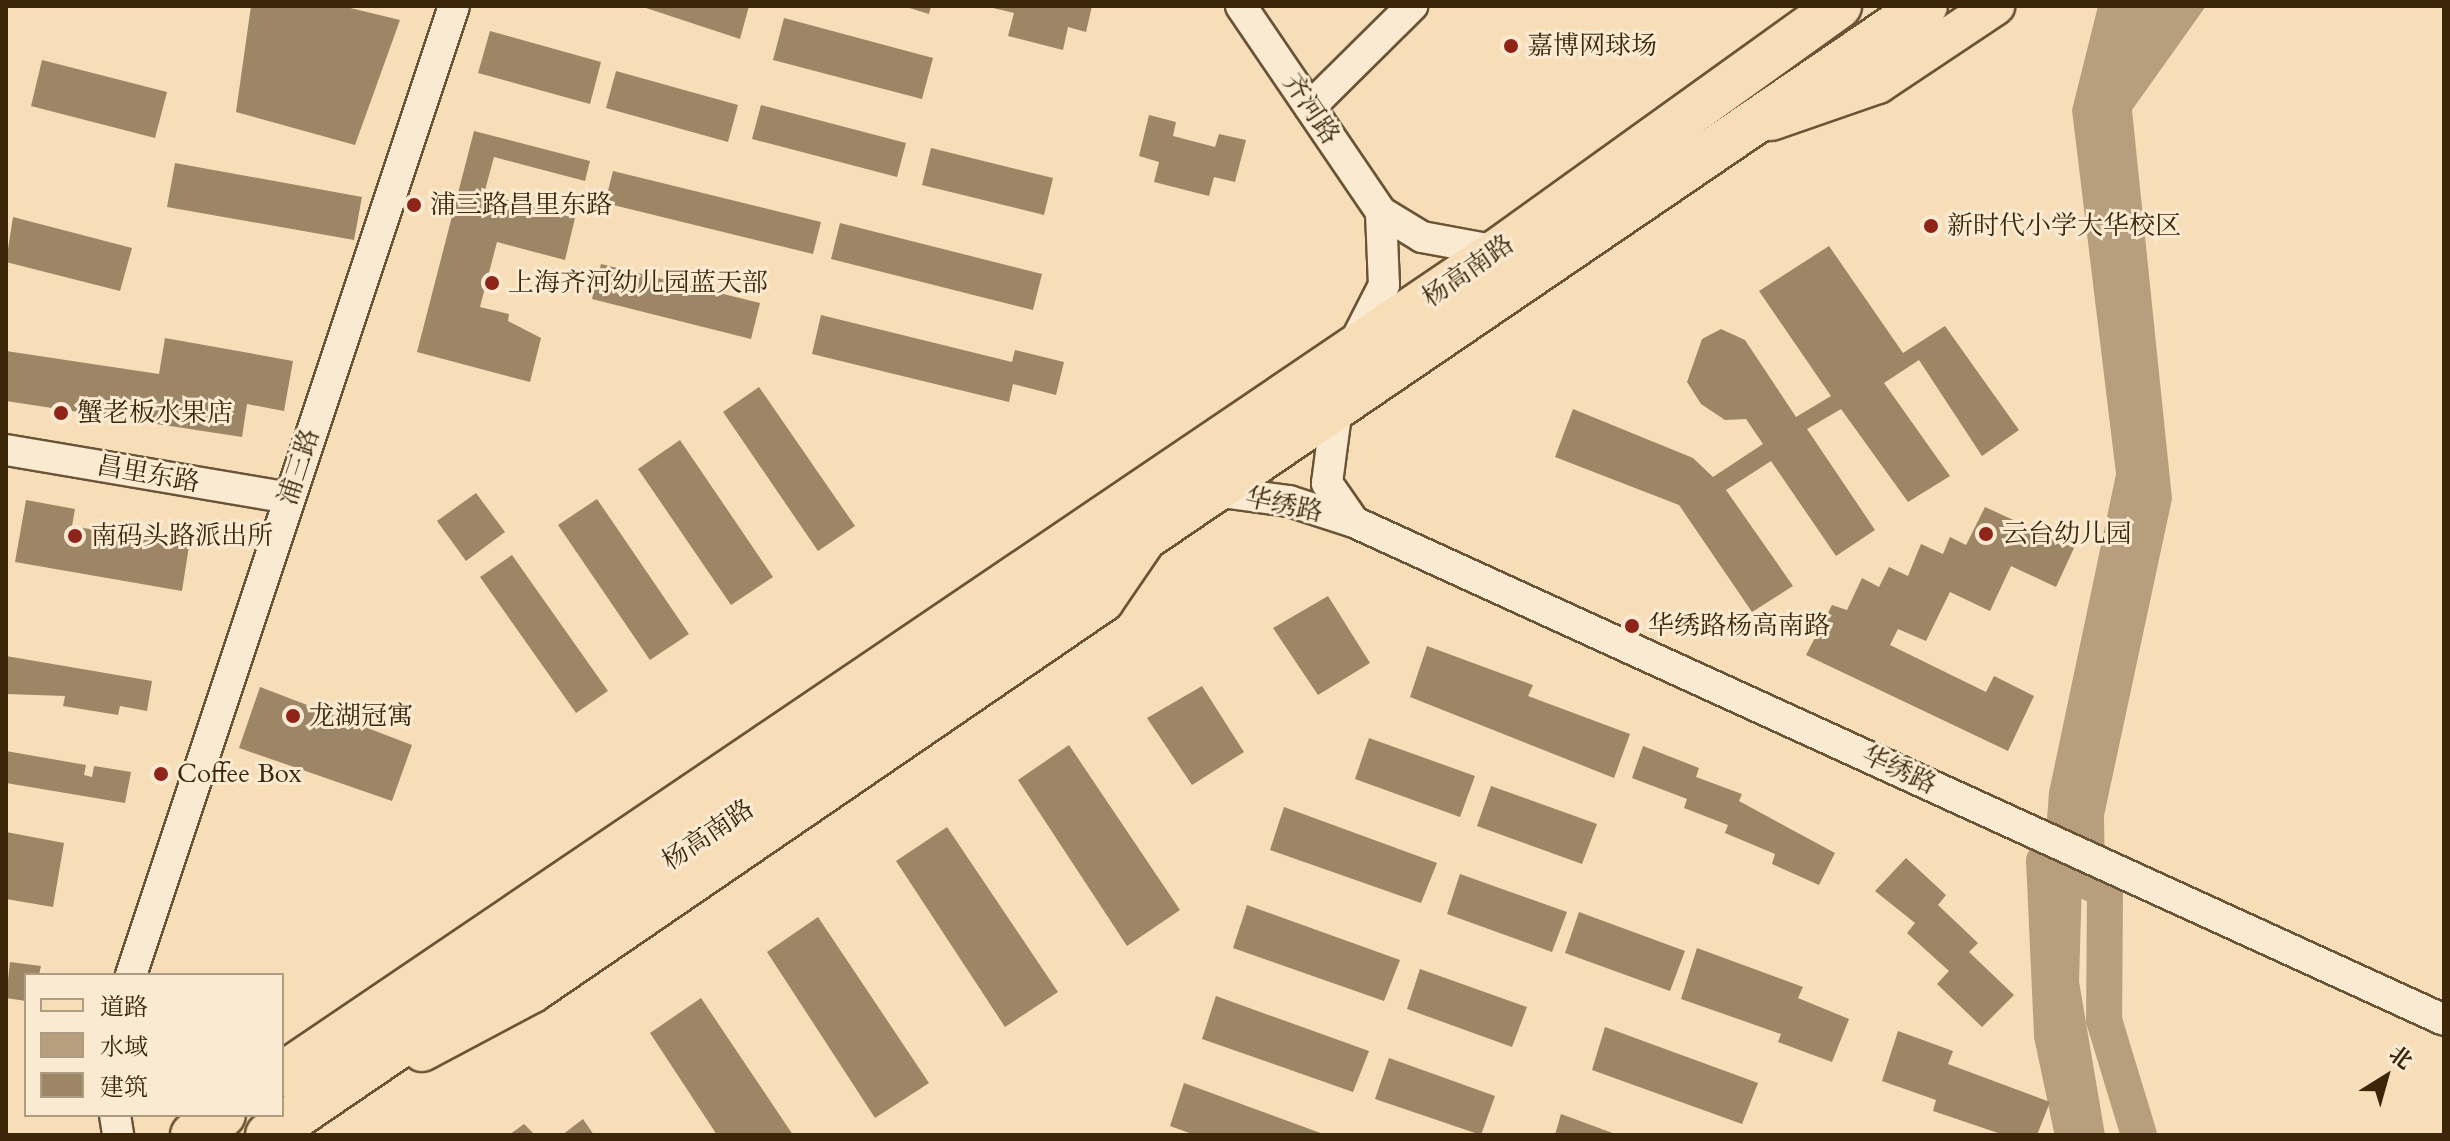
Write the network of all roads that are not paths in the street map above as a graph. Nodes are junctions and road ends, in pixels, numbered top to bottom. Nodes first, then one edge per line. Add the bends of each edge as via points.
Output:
1 (454, 6) edge
2 (1241, 6) edge
3 (1412, 6) edge
4 (1925, 6) edge
5 (1995, 6) edge
6 (1824, 13) edge
7 (1310, 107) junction
8 (1738, 132) junction
9 (1381, 212) junction
10 (1498, 251) junction
11 (1348, 354) junction
12 (1337, 407) junction
13 (6, 450) edge
14 (1214, 491) junction
15 (289, 498) junction
16 (1137, 520) junction
17 (1354, 522) junction
18 (801, 749) junction
19 (132, 973) edge
20 (2444, 1020) edge
21 (284, 1060) edge
22 (284, 1074) edge
23 (200, 1117) edge
24 (220, 1117) edge
25 (174, 1135) edge
26 (193, 1135) edge
27 (268, 1135) edge
28 (296, 1135) edge

1 - 15 street, 浦三路
2 - 7 street, 齐河路
3 - 7 street
4 - 8 highway, 杨高南路
5 - 8 main road, 杨高南路 via 1878,84
6 - 10 highway, 杨高南路
7 - 9 street, 齐河路
8 - 12 highway, 杨高南路
9 - 10 street, 齐河路 via 1422,237
9 - 11 street via 1384,285
10 - 11 highway, 杨高南路
11 - 16 highway, 杨高南路
12 - 14 highway, 杨高南路
12 - 17 street, 华绣路 via 1327,483
13 - 15 street, 昌里东路
14 - 16 highway, 杨高南路
14 - 17 street, 华绣路 via 1289,501
15 - 19 street, 浦三路
16 - 18 highway, 杨高南路
16 - 21 main road, 杨高南路 via 1018,555
16 - 28 main road, 杨高南路 via 1104,602 533,993 447,1036
17 - 20 street, 华绣路
18 - 22 highway, 杨高南路
18 - 27 highway, 杨高南路
23 - 25 main road
24 - 26 highway

